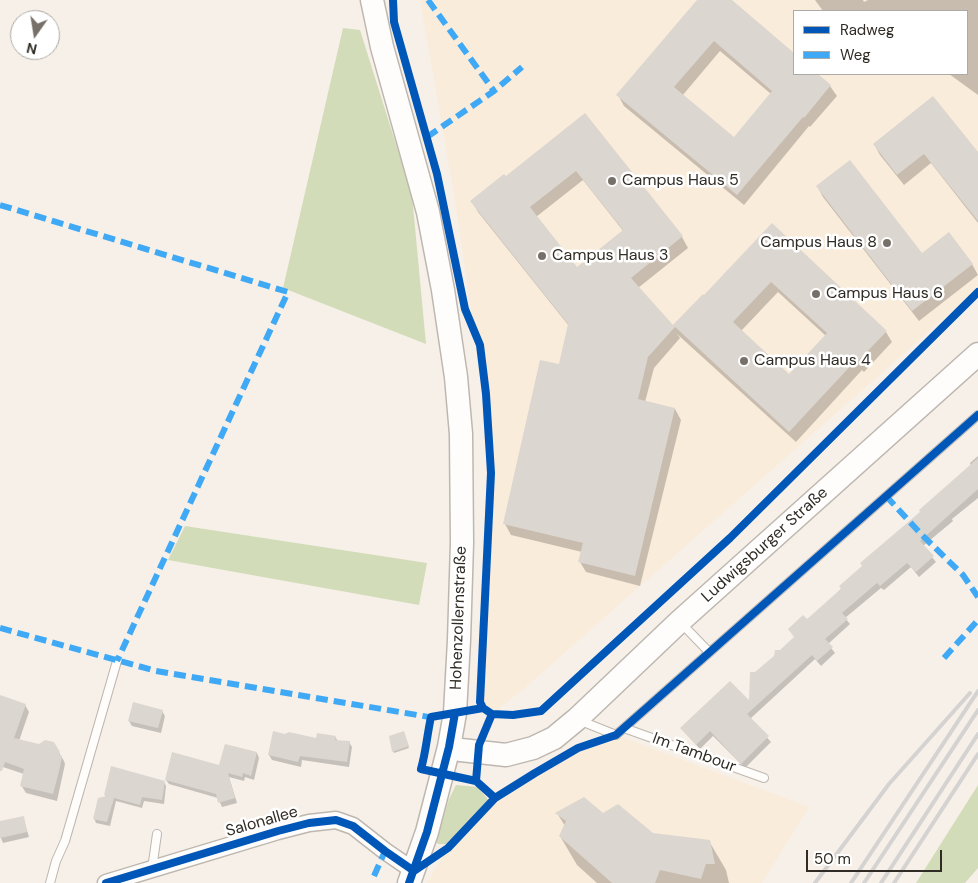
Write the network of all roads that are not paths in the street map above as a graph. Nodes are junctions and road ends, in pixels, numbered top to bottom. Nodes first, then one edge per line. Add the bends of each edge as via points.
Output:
1 (372, 0) edge
2 (978, 354) edge
3 (978, 416) edge
4 (680, 622) junction
5 (709, 652) junction
6 (117, 661) dead end
7 (577, 719) junction
8 (624, 728) junction
9 (449, 747) junction
10 (764, 778) dead end
11 (157, 834) dead end
12 (152, 869) junction
13 (412, 877) edge
14 (50, 883) edge
15 (106, 883) edge

1 - 9 main road, Hohenzollernstraße via 428,212 456,377 461,434 462,543 455,713
2 - 4 main road, Ludwigsburger Straße
3 - 5 lane
4 - 5 lane
4 - 7 main road, Ludwigsburger Straße
5 - 8 lane
6 - 14 lane
7 - 8 lane via 616,735
7 - 9 main road, Ludwigsburger Straße via 554,738 506,755
8 - 10 lane, Im Tambour
9 - 13 main road, Hohenzollernstraße
11 - 12 lane
12 - 13 street, Salonallee via 278,831 336,820 353,826
12 - 15 street, Salonallee

